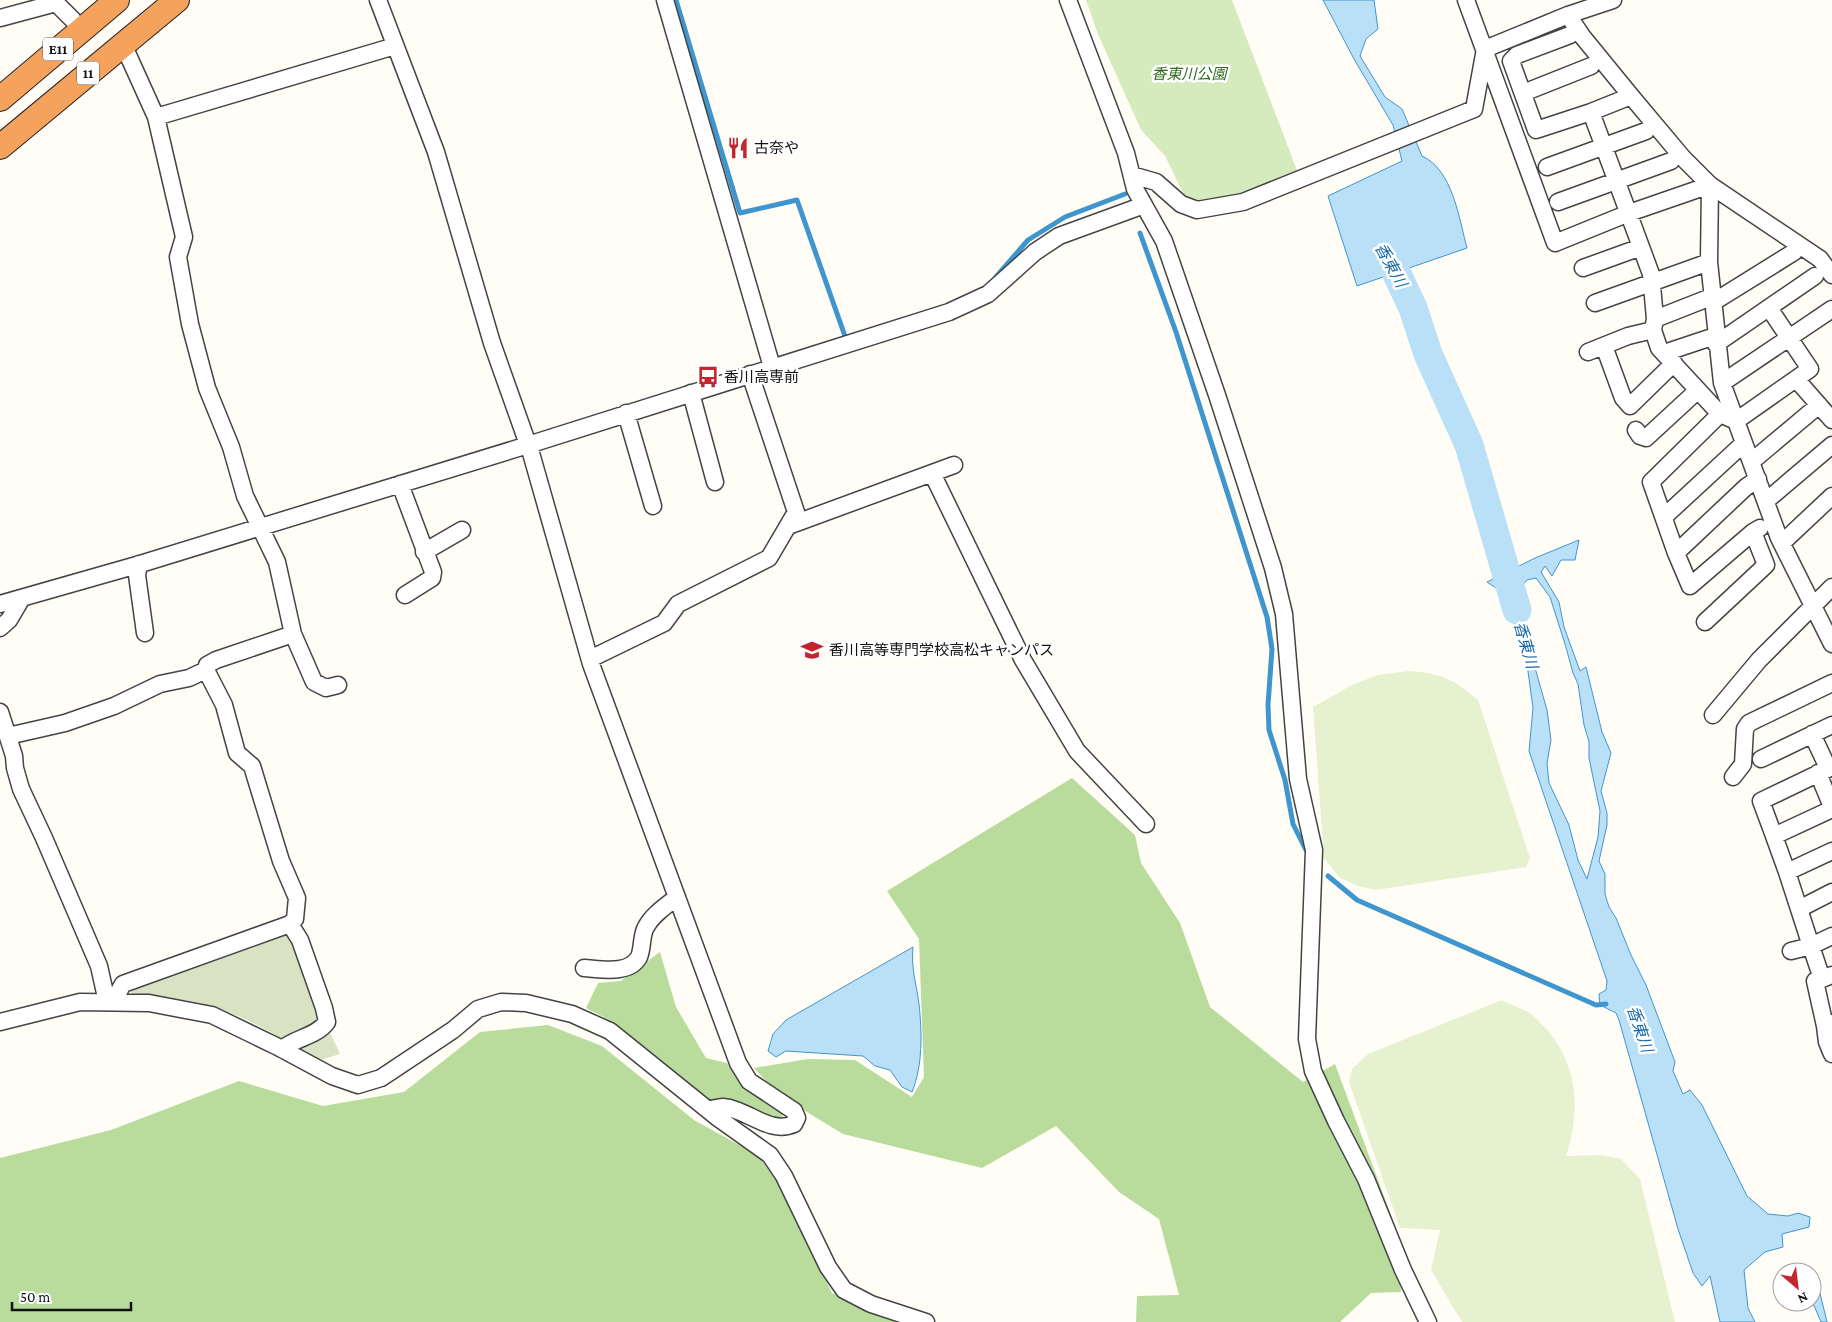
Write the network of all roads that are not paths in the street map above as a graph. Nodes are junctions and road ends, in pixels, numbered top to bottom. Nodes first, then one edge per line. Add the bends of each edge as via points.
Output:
1 (98, 0) edge
2 (117, 0) edge
3 (154, 0) edge
4 (177, 0) edge
5 (378, 0) edge
6 (666, 0) edge
7 (1068, 0) edge
8 (1466, 0) edge
9 (1614, 0) edge
10 (1568, 14) junction
11 (0, 18) edge
12 (73, 20) junction
13 (1570, 35) dead end
14 (123, 44) junction
15 (395, 46) junction
16 (1485, 49) junction
17 (1592, 66) dead end
18 (0, 84) edge
19 (1523, 93) junction
20 (1630, 96) junction
21 (0, 99) edge
22 (1591, 112) junction
23 (156, 117) junction
24 (0, 131) edge
25 (1646, 131) dead end
26 (1605, 146) junction
27 (0, 147) edge
28 (1671, 161) dead end
29 (1547, 167) dead end
30 (1132, 175) junction
31 (1618, 181) junction
32 (1710, 185) junction
33 (1558, 202) dead end
34 (1144, 205) junction
35 (1629, 213) junction
36 (1641, 247) junction
37 (1794, 252) dead end
38 (1708, 262) junction
39 (1583, 268) dead end
40 (1832, 275) edge
41 (1815, 276) dead end
42 (1653, 283) junction
43 (1711, 300) junction
44 (1595, 304) dead end
45 (1769, 308) junction
46 (1832, 309) edge
47 (1654, 324) junction
48 (1790, 338) junction
49 (1716, 340) junction
50 (1604, 346) junction
51 (1588, 352) dead end
52 (1669, 358) junction
53 (772, 367) junction
54 (750, 374) junction
55 (1796, 379) junction
56 (1722, 383) junction
57 (1698, 390) junction
58 (691, 393) junction
59 (1826, 408) edge
60 (626, 413) junction
61 (1720, 414) junction
62 (1736, 422) junction
63 (1636, 430) dead end
64 (1744, 443) junction
65 (528, 444) junction
66 (1832, 445) edge
67 (1752, 462) junction
68 (954, 465) dead end
69 (932, 474) junction
70 (1758, 479) junction
71 (715, 482) dead end
72 (400, 484) junction
73 (1832, 496) edge
74 (1766, 501) junction
75 (653, 506) dead end
76 (1665, 516) junction
77 (1773, 520) junction
78 (788, 526) junction
79 (260, 527) junction
80 (462, 530) dead end
81 (1753, 532) junction
82 (1782, 543) junction
83 (424, 552) junction
84 (1676, 553) junction
85 (139, 564) junction
86 (1832, 587) edge
87 (405, 595) dead end
88 (22, 598) junction
89 (0, 604) edge
90 (1812, 607) junction
91 (1705, 622) dead end
92 (0, 628) edge
93 (145, 633) dead end
94 (293, 634) junction
95 (1831, 640) edge
96 (590, 659) junction
97 (206, 670) junction
98 (1832, 683) edge
99 (338, 685) dead end
100 (0, 712) edge
101 (1713, 715) dead end
102 (1832, 725) edge
103 (4, 733) edge
104 (1812, 734) junction
105 (1761, 759) dead end
106 (1826, 770) edge
107 (1733, 777) dead end
108 (1832, 808) edge
109 (1146, 824) dead end
110 (1774, 836) junction
111 (1832, 850) edge
112 (1787, 872) junction
113 (1832, 892) edge
114 (677, 897) junction
115 (1798, 909) junction
116 (290, 924) junction
117 (1832, 936) edge
118 (1811, 946) junction
119 (1791, 951) dead end
120 (584, 968) dead end
121 (1827, 977) edge
122 (110, 1002) junction
123 (0, 1022) edge
124 (1829, 1024) edge
125 (282, 1048) junction
126 (1832, 1054) edge
127 (708, 1110) junction
128 (926, 1322) edge
129 (1428, 1322) edge

1 - 12 highway
2 - 21 highway, E11
3 - 24 highway, E11
4 - 14 highway, 11
5 - 15 street
6 - 53 street
7 - 30 street
8 - 16 street
9 - 10 street
10 - 16 street
10 - 20 street
11 - 12 street via 56,3
12 - 18 highway
13 - 19 street via 1518,55 1511,61
14 - 23 street
14 - 27 highway, 11
15 - 23 street
15 - 65 street via 436,152 492,343
16 - 30 street via 1474,109 1243,202 1197,210 1180,204 1156,182
16 - 35 street via 1555,243
17 - 19 street
19 - 22 street via 1536,130
20 - 22 street
20 - 32 street via 1682,158
22 - 26 street
23 - 79 street via 184,236 178,257 190,324 207,388 245,496
25 - 26 street
26 - 29 street
26 - 31 street
28 - 31 street
30 - 34 street via 1135,190
31 - 33 street
31 - 35 street
32 - 35 street
32 - 38 street
32 - 40 street via 1820,259
34 - 53 street via 1059,236 1035,252 988,294 969,304
34 - 129 street via 1164,241 1217,395 1284,614 1298,779 1314,850 1307,1039 1314,1071 1366,1179
35 - 36 street
36 - 39 street
36 - 42 street
37 - 43 street
38 - 42 street
38 - 43 street
41 - 45 street
42 - 44 street
42 - 47 street
43 - 47 street
43 - 49 street
45 - 48 street
45 - 49 street
46 - 48 street
47 - 50 street
47 - 52 street via 1659,348
48 - 55 street via 1810,369
48 - 56 street
49 - 52 street
49 - 56 street
50 - 51 street
50 - 52 street via 1623,398 1630,406
52 - 57 street
53 - 54 street
54 - 58 street
54 - 78 street via 796,512
55 - 59 street
55 - 62 street
56 - 62 street
57 - 61 street
57 - 63 street via 1646,438
58 - 60 street
58 - 71 street
59 - 67 street
60 - 65 street
60 - 75 street
61 - 62 street
61 - 76 street via 1651,482
62 - 64 street
64 - 67 street
64 - 76 street
65 - 72 street
65 - 96 street
66 - 74 street
67 - 70 street
68 - 69 street
69 - 78 street
69 - 109 street via 1023,660 1078,751
70 - 74 street
70 - 84 street
72 - 79 street
72 - 83 street
73 - 82 street
74 - 77 street
76 - 84 street
77 - 81 street
77 - 82 street
78 - 96 street via 770,558 678,604 664,623
79 - 85 street
79 - 94 street via 277,562
80 - 83 street
81 - 84 street via 1690,586
81 - 91 street via 1766,565
82 - 90 street
83 - 87 street via 432,578
85 - 88 street
85 - 93 street via 137,575
86 - 90 street
88 - 89 street
88 - 92 street via 9,620
90 - 95 street
90 - 101 street via 1759,660
94 - 97 street via 216,660 207,665
94 - 99 street via 314,682 326,688
96 - 114 street
97 - 103 street via 189,678 160,684 114,706 65,723
97 - 116 street via 224,704 237,754 252,766 282,861 298,898 295,919
98 - 107 street via 1749,723 1745,729 1743,764
100 - 103 street
102 - 104 street
103 - 122 street via 21,789 99,966
104 - 105 street
104 - 106 street
106 - 108 street
106 - 110 street via 1761,800
108 - 110 street
110 - 112 street
111 - 112 street
112 - 115 street
113 - 115 street
114 - 120 street via 656,913 645,928 638,958 628,967 617,970
114 - 127 street via 738,1062 749,1080 794,1111 797,1118 787,1128 724,1107
115 - 118 street
116 - 122 street via 123,984
116 - 125 street via 300,940 327,1022 317,1031 292,1040
117 - 118 street
118 - 119 street
118 - 121 street
121 - 124 street via 1815,981
122 - 123 street via 80,1002
122 - 125 street via 149,1003 212,1015
124 - 126 street via 1827,1042
125 - 127 street via 332,1076 358,1085 381,1078 478,1010 501,1002 526,1003 572,1014 610,1031
127 - 128 street via 770,1155 784,1176 828,1267 844,1290 871,1304

